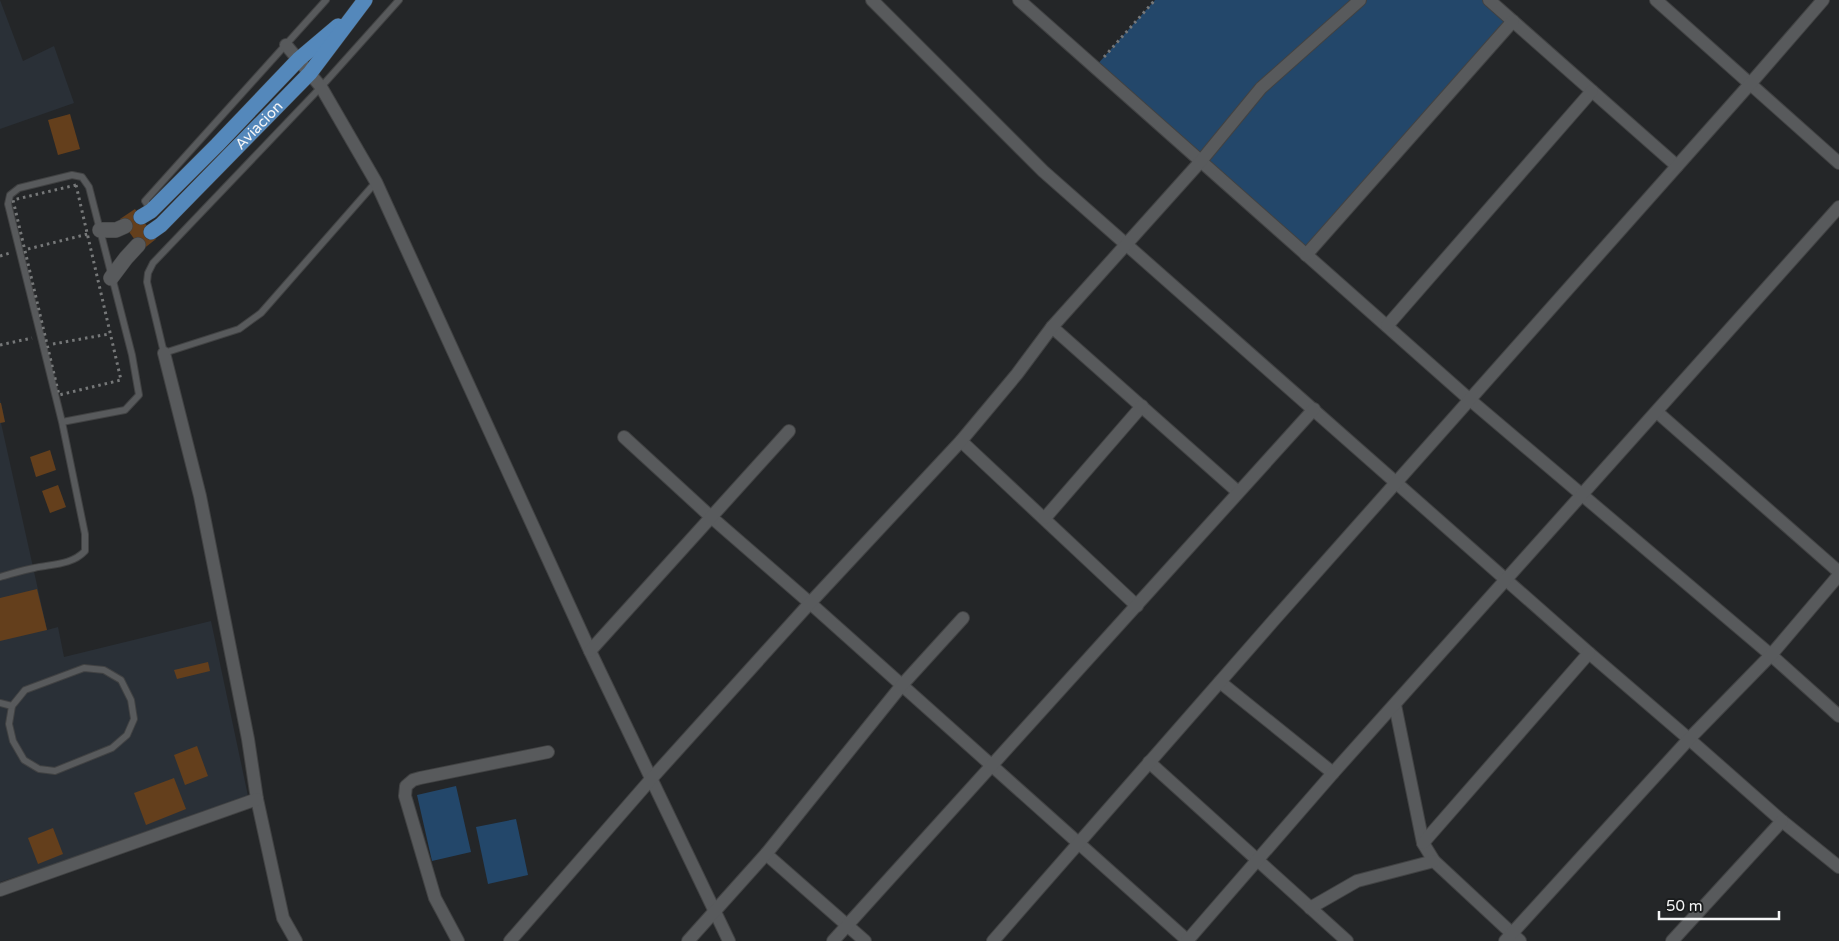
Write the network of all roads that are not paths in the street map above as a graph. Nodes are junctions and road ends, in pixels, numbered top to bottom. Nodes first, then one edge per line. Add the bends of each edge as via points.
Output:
1 (326, 0) edge
2 (399, 0) edge
3 (872, 0) edge
4 (1019, 0) edge
5 (1360, 0) edge
6 (1488, 0) edge
7 (1656, 0) edge
8 (1823, 0) edge
9 (362, 4) edge
10 (1513, 21) junction
11 (286, 45) junction
12 (299, 59) junction
13 (310, 73) junction
14 (1750, 84) junction
15 (321, 86) junction
16 (1592, 91) junction
17 (1201, 161) junction
18 (1839, 163) edge
19 (1677, 166) junction
20 (376, 182) junction
21 (1839, 207) edge
22 (146, 214) junction
23 (125, 226) dead end
24 (156, 228) joint
25 (94, 232) junction
26 (1126, 244) junction
27 (138, 245) dead end
28 (1306, 255) junction
29 (111, 278) junction
30 (1387, 326) junction
31 (1052, 327) junction
32 (164, 353) junction
33 (1470, 399) junction
34 (1142, 406) junction
35 (1314, 409) junction
36 (1657, 412) junction
37 (62, 422) junction
38 (789, 431) dead end
39 (624, 437) dead end
40 (961, 441) junction
41 (1397, 481) junction
42 (1238, 492) junction
43 (1583, 494) junction
44 (710, 516) junction
45 (1045, 518) junction
46 (1839, 573) edge
47 (0, 577) edge
48 (1506, 579) junction
49 (810, 603) junction
50 (1137, 606) junction
51 (963, 618) dead end
52 (590, 651) junction
53 (1589, 653) junction
54 (1771, 655) junction
55 (1220, 682) junction
56 (902, 685) junction
57 (0, 703) edge
58 (1395, 705) junction
59 (12, 706) junction
60 (1839, 716) edge
61 (1690, 739) junction
62 (548, 752) dead end
63 (1149, 762) junction
64 (992, 766) junction
65 (1334, 773) junction
66 (652, 778) junction
67 (258, 799) junction
68 (1782, 821) junction
69 (1078, 843) junction
70 (1422, 843) junction
71 (766, 854) junction
72 (1256, 860) junction
73 (1434, 861) junction
74 (1839, 868) edge
75 (0, 890) edge
76 (1310, 908) junction
77 (715, 911) junction
78 (847, 926) junction
79 (1512, 938) edge
80 (296, 941) edge
81 (458, 941) edge
82 (510, 941) edge
83 (688, 941) edge
84 (729, 941) edge
85 (833, 941) edge
86 (865, 941) edge
87 (993, 941) edge
88 (1187, 941) edge
89 (1347, 941) edge
90 (1672, 941) edge

1 - 11 lane
2 - 15 lane
3 - 26 street via 1043,170
4 - 17 street
5 - 17 street via 1262,88
6 - 10 street
7 - 14 street
8 - 14 street
9 - 12 main road
9 - 13 main road, Aviacion
10 - 16 street
10 - 28 street
11 - 12 street
11 - 22 lane via 145,201
12 - 13 street
12 - 22 main road
13 - 15 street
13 - 24 main road, Aviacion
14 - 18 street
14 - 19 street
15 - 20 street
15 - 32 lane via 153,263 147,282
16 - 19 street
16 - 30 street
17 - 26 street
17 - 28 street
19 - 33 street
20 - 32 lane via 261,312 239,329
20 - 52 street
21 - 36 street
22 - 24 street
23 - 25 street
25 - 29 lane
25 - 37 lane via 89,187 82,177 72,175 19,188 10,195 8,204 23,250
26 - 31 street
26 - 35 street
27 - 29 street
28 - 30 street
29 - 37 lane via 132,355 139,395 125,410
30 - 33 street
31 - 34 street
31 - 40 street
32 - 67 street via 200,496
33 - 41 street
33 - 43 street
34 - 42 street
34 - 45 street
35 - 41 street
35 - 42 street
36 - 43 street
36 - 46 street
37 - 47 lane via 85,551 79,558 65,563
38 - 44 street
39 - 44 street
40 - 45 street
40 - 49 street
41 - 48 street
41 - 55 street
42 - 50 street
43 - 48 street
43 - 54 street
44 - 49 street
44 - 52 street
45 - 50 street
46 - 54 street
48 - 53 street
48 - 58 street
49 - 56 street
49 - 66 street
50 - 64 street
51 - 56 street
52 - 66 street
53 - 61 street
53 - 70 street
54 - 60 street
54 - 61 street
55 - 63 street
55 - 65 street
56 - 64 street
56 - 71 street
57 - 59 lane
58 - 65 street
58 - 70 street
59 - 59 lane via 9,724 12,741 24,760 39,769 55,771 112,748 126,736 134,719 131,700 121,680 104,670 84,668 25,690
61 - 68 street
61 - 79 street
62 - 81 street via 420,778 406,786 405,796 435,898
63 - 69 street
63 - 72 street
64 - 69 street
64 - 78 street
65 - 72 street
66 - 77 street
66 - 82 street
67 - 75 street
67 - 80 street via 283,918
68 - 74 street
68 - 90 street
69 - 87 street
69 - 88 street
70 - 73 street
71 - 77 street
71 - 78 street
72 - 76 street
72 - 88 street
73 - 76 street via 1357,881
73 - 79 street
76 - 89 street
77 - 83 street
77 - 84 street
78 - 85 street
78 - 86 street

